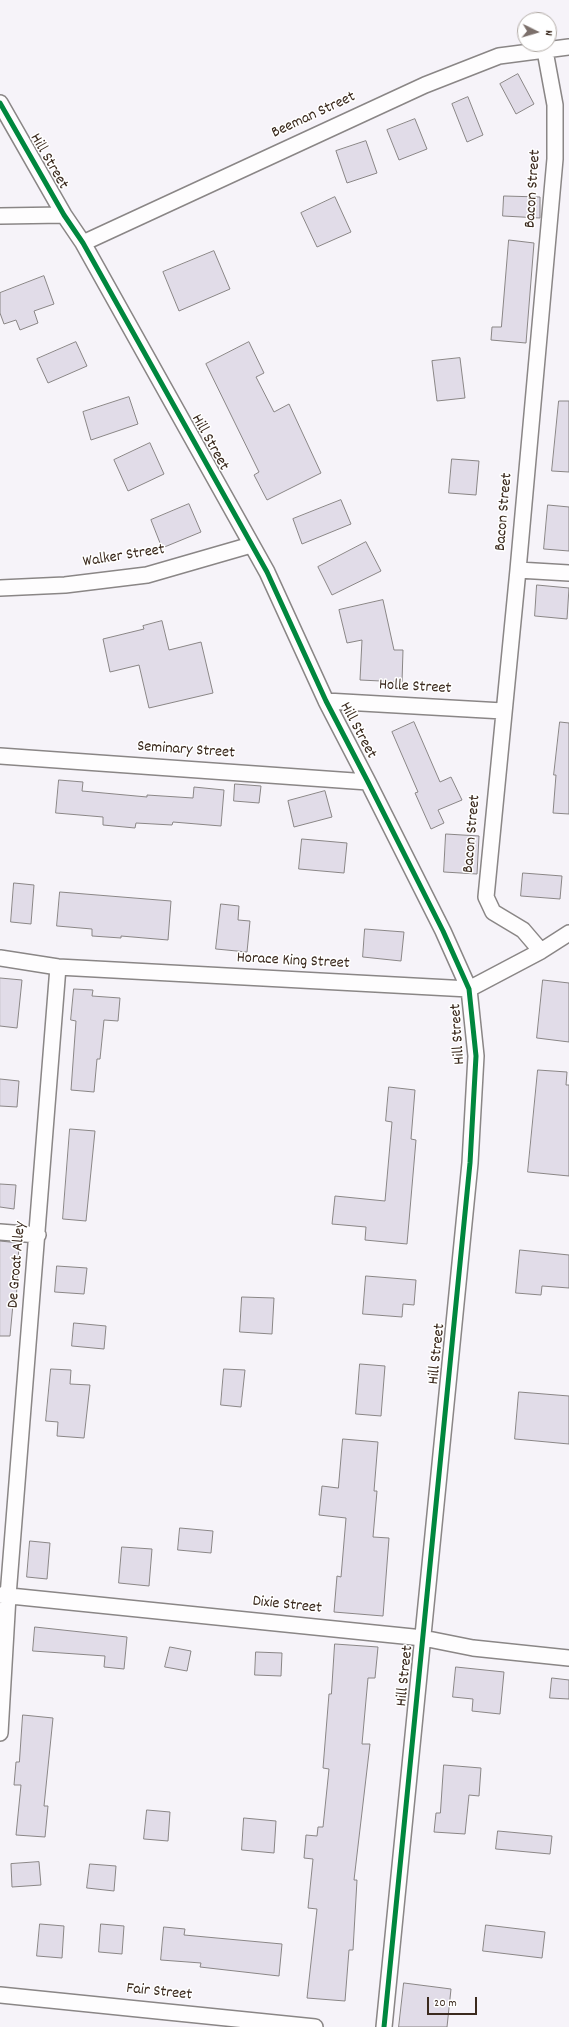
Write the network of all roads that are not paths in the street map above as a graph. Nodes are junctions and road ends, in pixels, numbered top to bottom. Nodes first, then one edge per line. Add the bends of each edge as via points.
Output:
1 (569, 47) edge
2 (557, 49) edge
3 (524, 52) edge
4 (545, 52) edge
5 (0, 103) edge
6 (64, 215) junction
7 (0, 216) edge
8 (82, 243) junction
9 (251, 545) junction
10 (518, 570) junction
11 (569, 573) edge
12 (0, 588) edge
13 (326, 701) junction
14 (503, 711) junction
15 (0, 756) edge
16 (368, 782) junction
17 (569, 932) edge
18 (541, 951) junction
19 (0, 958) edge
20 (58, 967) junction
21 (469, 989) junction
22 (0, 1232) edge
23 (38, 1235) junction
24 (4, 1596) edge
25 (423, 1638) junction
26 (569, 1658) edge
27 (0, 1733) edge
28 (0, 1995) edge
29 (315, 2027) edge
30 (384, 2027) edge

1 - 2 street, Beeman Street
3 - 8 street, Beeman Street via 499,56 425,85
4 - 10 street, Bacon Street via 555,105 555,159
5 - 6 street, Hill Street
6 - 7 street
6 - 8 street, Hill Street
8 - 9 street, Hill Street
9 - 12 street, Walker Street via 147,575 65,585
9 - 13 street, Hill Street via 267,572
10 - 11 street
10 - 14 street, Bacon Street
13 - 14 street, Holle Street
13 - 16 street, Hill Street
14 - 18 street, Bacon Street via 486,896 493,912 523,930
15 - 16 street, Seminary Street
16 - 21 street, Hill Street via 443,931
17 - 18 street
18 - 21 street
19 - 20 street, Horace King Street
20 - 21 street, Horace King Street
20 - 23 street, De Groat Alley
21 - 25 street, Hill Street via 476,1056 470,1163
22 - 23 street
23 - 24 street, De Groat Alley
24 - 25 street, Dixie Street
24 - 27 street, De Groat Alley
25 - 26 street, Dixie Street via 473,1648
25 - 30 street, Hill Street
28 - 29 street, Fair Street

